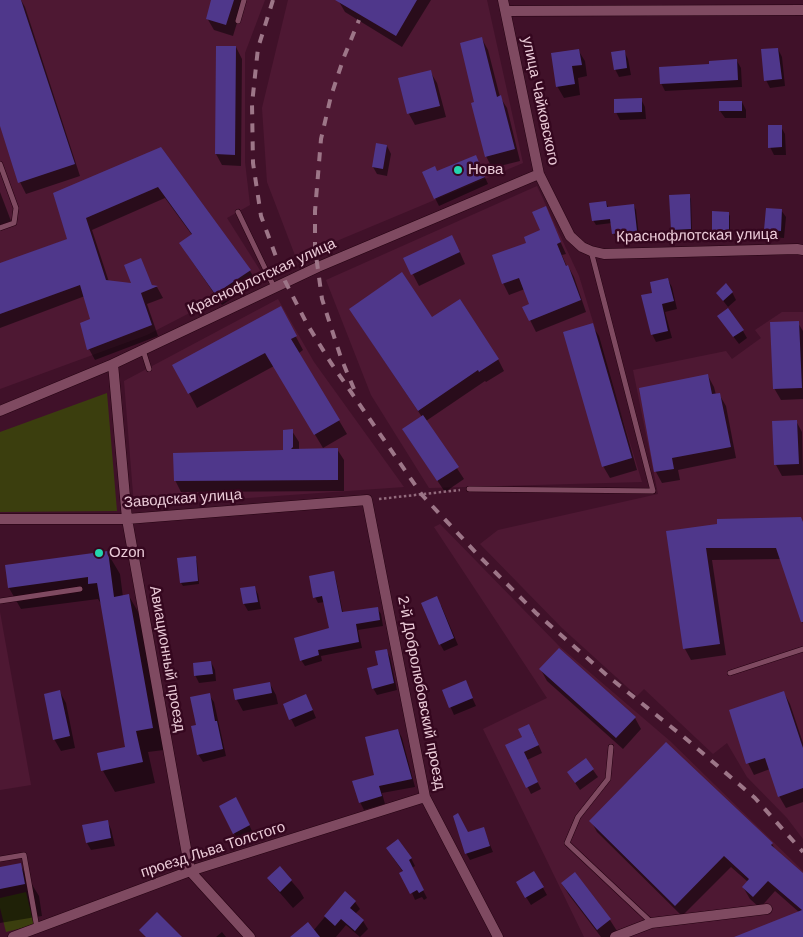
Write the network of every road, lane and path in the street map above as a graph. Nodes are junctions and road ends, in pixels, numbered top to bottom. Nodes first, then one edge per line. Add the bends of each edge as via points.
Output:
1 (244, 0) edge
2 (503, 0) edge
3 (803, 10) edge
4 (506, 11) junction
5 (238, 21) dead end
6 (0, 164) edge
7 (539, 174) junction
8 (238, 212) dead end
9 (0, 228) edge
10 (803, 250) edge
11 (591, 251) junction
12 (274, 287) junction
13 (143, 349) junction
14 (113, 364) junction
15 (149, 369) dead end
16 (0, 410) edge
17 (469, 489) joint
18 (367, 500) junction
19 (127, 519) junction
20 (0, 520) edge
21 (80, 590) dead end
22 (0, 601) edge
23 (803, 649) edge
24 (730, 673) dead end
25 (611, 747) dead end
26 (425, 797) junction
27 (0, 858) edge
28 (190, 872) junction
29 (767, 909) dead end
30 (651, 922) junction
31 (37, 928) junction
32 (13, 937) edge
33 (250, 937) edge
34 (498, 937) edge
35 (616, 937) edge

1 - 5 lane
2 - 4 street, улица Чайковского
3 - 4 street
4 - 7 street, улица Чайковского
6 - 9 lane via 16,208 14,223
7 - 11 street, улица Чайковского via 570,236
7 - 12 street, Краснофлотская улица
8 - 12 lane
10 - 11 street, Краснофлотская улица via 604,254
11 - 17 lane via 654,493 523,487
12 - 13 street, Краснофлотская улица
13 - 14 street, Краснофлотская улица
13 - 15 lane
14 - 16 street, Краснофлотская улица
14 - 19 street, Авиационный проезд
17 - 18 path
18 - 19 street, Заводская улица
18 - 26 street, 2-й Добролюбовский проезд
19 - 20 street, Заводская улица
19 - 28 street, Авиационный проезд
21 - 22 lane
23 - 24 lane
25 - 30 lane via 608,780 578,817 567,843
26 - 28 street, проезд Льва Толстого
26 - 34 street, 2-й Добролюбовский проезд
27 - 31 lane via 24,854
28 - 31 street, проезд Льва Толстого
28 - 33 street
29 - 30 street
30 - 35 street
31 - 32 street, проезд Льва Толстого

